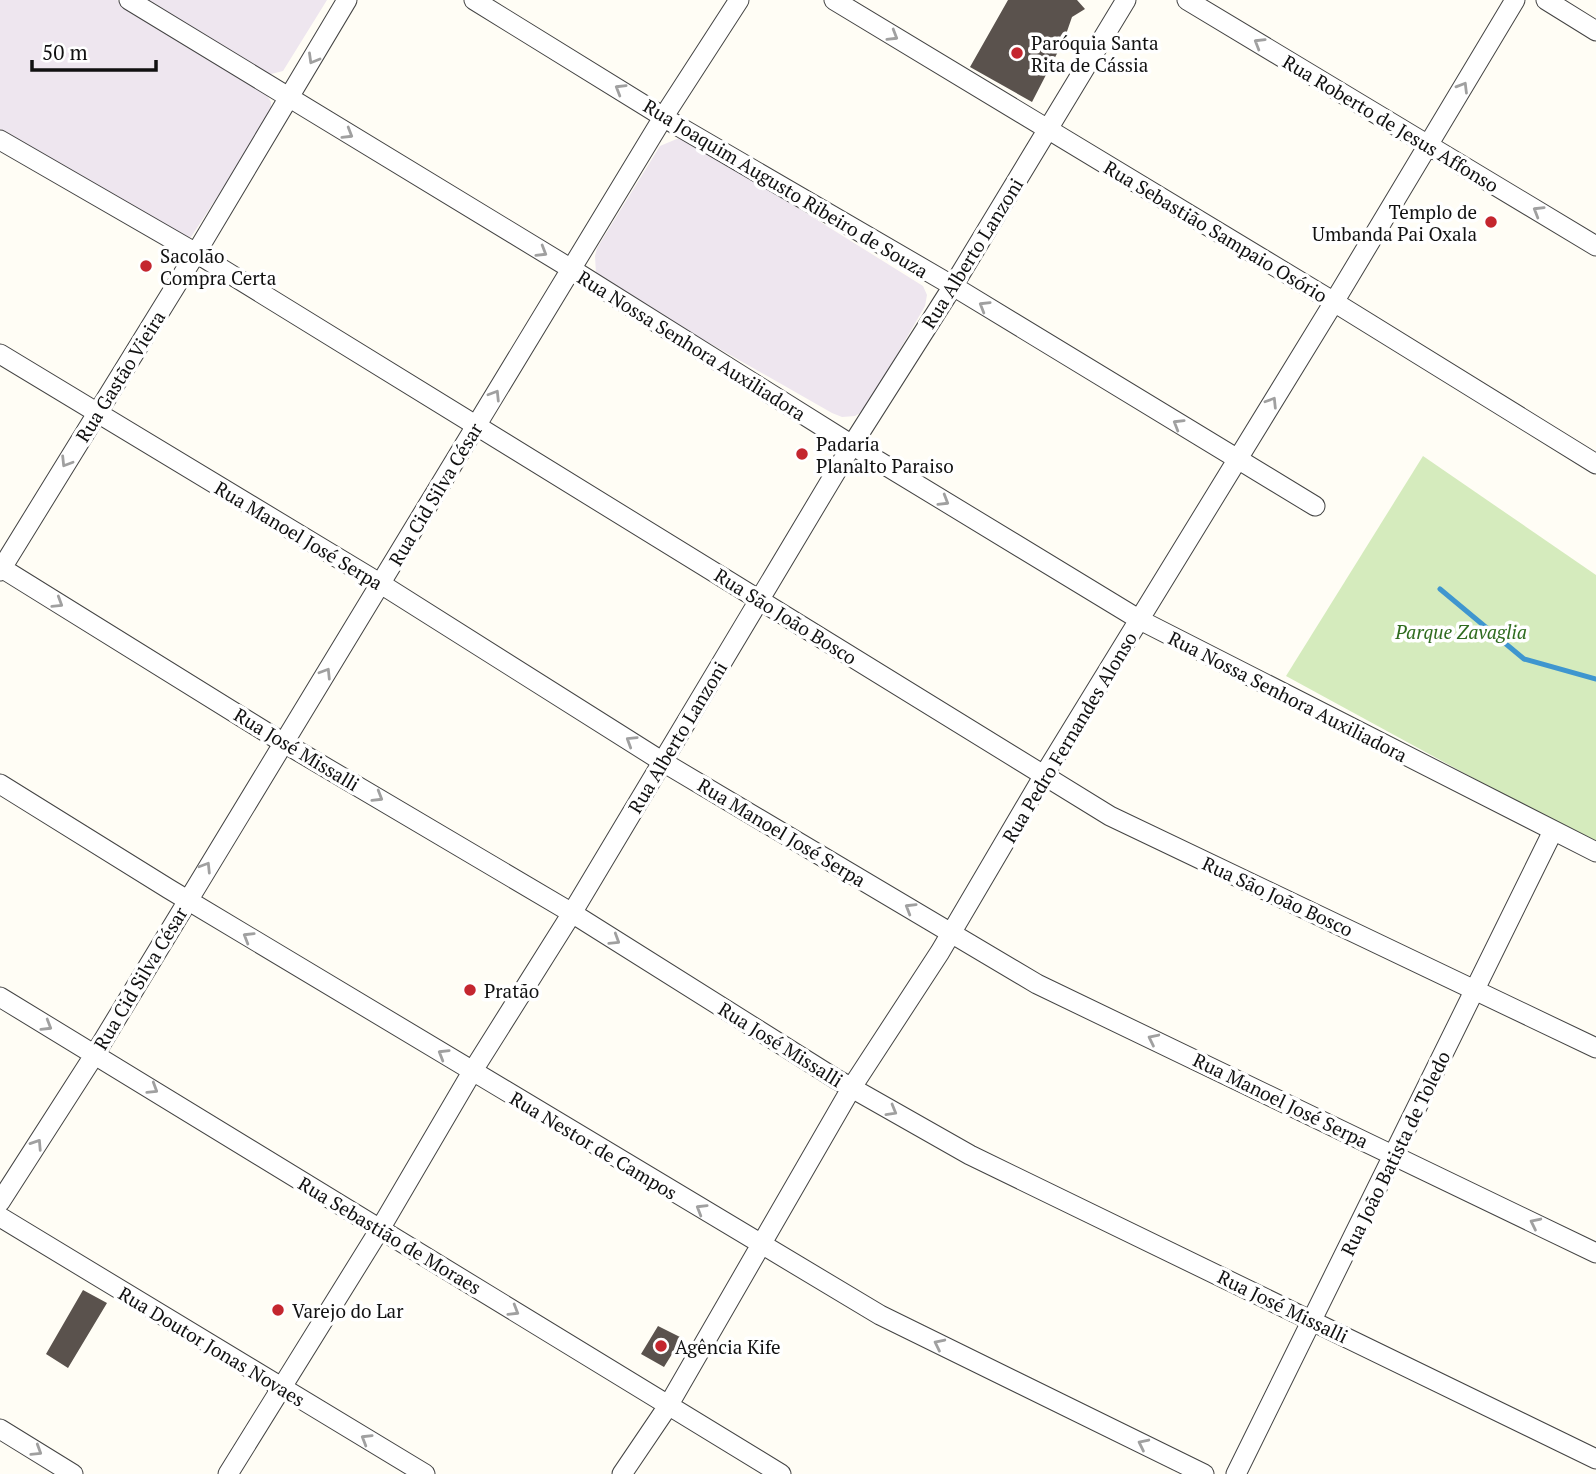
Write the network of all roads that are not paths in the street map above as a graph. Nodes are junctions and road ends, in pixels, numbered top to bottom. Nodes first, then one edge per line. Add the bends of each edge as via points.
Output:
1 (129, 0) edge
2 (347, 0) edge
3 (474, 0) edge
4 (739, 0) edge
5 (834, 0) edge
6 (1126, 0) edge
7 (1187, 0) edge
8 (1515, 0) edge
9 (1546, 0) edge
10 (1596, 31) edge
11 (290, 98) junction
12 (664, 116) junction
13 (1048, 131) junction
14 (0, 139) edge
15 (1428, 145) junction
16 (1596, 246) edge
17 (196, 253) junction
18 (573, 270) junction
19 (953, 286) junction
20 (1334, 302) junction
21 (0, 354) edge
22 (97, 413) junction
23 (475, 427) junction
24 (852, 445) junction
25 (1236, 460) junction
26 (1596, 464) edge
27 (1315, 506) dead end
28 (1, 569) edge
29 (381, 584) junction
30 (759, 600) junction
31 (1140, 620) junction
32 (284, 741) junction
33 (663, 762) junction
34 (1044, 775) junction
35 (0, 784) edge
36 (1553, 831) junction
37 (1596, 852) edge
38 (187, 899) junction
39 (572, 913) junction
40 (952, 932) junction
41 (1475, 989) junction
42 (0, 997) edge
43 (1596, 1048) edge
44 (95, 1054) junction
45 (472, 1072) junction
46 (852, 1087) junction
47 (1395, 1155) junction
48 (0, 1202) edge
49 (0, 1217) edge
50 (380, 1229) junction
51 (760, 1244) junction
52 (1596, 1253) edge
53 (1311, 1320) junction
54 (281, 1386) junction
55 (668, 1406) junction
56 (0, 1429) edge
57 (1596, 1459) edge
58 (73, 1474) edge
59 (228, 1474) edge
60 (425, 1474) edge
61 (622, 1474) edge
62 (781, 1474) edge
63 (1205, 1474) edge
64 (1236, 1474) edge

1 - 11 street, Rua Nossa Senhora Auxiliadora
2 -> 11 street, Rua Gastão Vieira
12 -> 3 street, Rua Joaquim Augusto Ribeiro de Souza
4 - 12 street, Rua Cid Silva César
5 -> 13 street, Rua Sebastião Sampaio Osório
6 - 13 street, Rua Alberto Lanzoni
15 -> 7 street, Rua Roberto de Jesus Affonso
15 -> 8 street, Rua Pedro Fernandes Alonso
9 - 10 street
11 - 17 street, Rua Gastão Vieira
11 -> 18 street, Rua Nossa Senhora Auxiliadora
12 - 18 street, Rua Cid Silva César
12 - 19 street, Rua Joaquim Augusto Ribeiro de Souza
13 - 19 street, Rua Alberto Lanzoni
13 - 20 street, Rua Sebastião Sampaio Osório
14 - 17 street, Rua São João Bosco
16 -> 15 street, Rua Roberto de Jesus Affonso
15 - 20 street, Rua Pedro Fernandes Alonso
17 - 22 street, Rua Gastão Vieira
17 - 23 street, Rua São João Bosco
23 -> 18 street, Rua Cid Silva César
18 - 24 street, Rua Nossa Senhora Auxiliadora
19 - 24 street, Rua Alberto Lanzoni
25 -> 19 street, Rua Joaquim Augusto Ribeiro de Souza
25 -> 20 street, Rua Pedro Fernandes Alonso
20 - 26 street, Rua Sebastião Sampaio Osório
21 - 22 street, Rua Manoel José Serpa
22 -> 28 street, Rua Gastão Vieira
22 - 29 street, Rua Manoel José Serpa
23 - 29 street, Rua Cid Silva César
23 - 30 street, Rua São João Bosco
24 - 30 street, Rua Alberto Lanzoni
24 -> 31 street, Rua Nossa Senhora Auxiliadora
25 - 27 street, Rua Joaquim Augusto Ribeiro de Souza
25 - 31 street, Rua Pedro Fernandes Alonso
28 -> 32 street, Rua José Missalli
32 -> 29 street, Rua Cid Silva César
33 -> 29 street, Rua Manoel José Serpa
30 - 33 street, Rua Alberto Lanzoni
30 - 34 street, Rua São João Bosco
31 - 34 street, Rua Pedro Fernandes Alonso
31 - 36 street, Rua Nossa Senhora Auxiliadora
38 -> 32 street, Rua Cid Silva César
32 -> 39 street, Rua José Missalli
33 - 39 street, Rua Alberto Lanzoni
40 -> 33 street, Rua Manoel José Serpa
34 - 40 street, Rua Pedro Fernandes Alonso
34 - 41 street, Rua São João Bosco via 1110,816
35 - 38 street, Rua Nestor de Campos
36 - 37 street, Rua Nossa Senhora Auxiliadora
36 - 41 street, Rua João Batista de Toledo
38 - 44 street, Rua Cid Silva César
45 -> 38 street, Rua Nestor de Campos
39 - 45 street, Rua Alberto Lanzoni
39 -> 46 street, Rua José Missalli
40 - 46 street, Rua Pedro Fernandes Alonso
47 -> 40 street, Rua Manoel José Serpa via 1037,984
41 - 43 street, Rua São João Bosco
41 - 47 street, Rua João Batista de Toledo
42 -> 44 street, Rua Sebastião de Moraes
48 -> 44 street, Rua Cid Silva César
44 -> 50 street, Rua Sebastião de Moraes
45 - 50 street, Rua Alberto Lanzoni
51 -> 45 street, Rua Nestor de Campos
46 - 51 street, Rua Pedro Fernandes Alonso
46 -> 53 street, Rua José Missalli via 970,1156
52 -> 47 street, Rua Manoel José Serpa
47 - 53 street, Rua João Batista de Toledo
49 - 54 street, Rua Doutor Jonas Novaes
50 - 54 street, Rua Alberto Lanzoni
50 -> 55 street, Rua Sebastião de Moraes
51 - 55 street, Rua Pedro Fernandes Alonso
63 -> 51 street, Rua Nestor de Campos via 880,1315
53 - 57 street, Rua José Missalli
53 - 64 street, Rua João Batista de Toledo
54 - 59 street, Rua Alberto Lanzoni
60 -> 54 street, Rua Doutor Jonas Novaes
55 - 61 street, Rua Pedro Fernandes Alonso
55 - 62 street, Rua Sebastião de Moraes
56 -> 58 street

